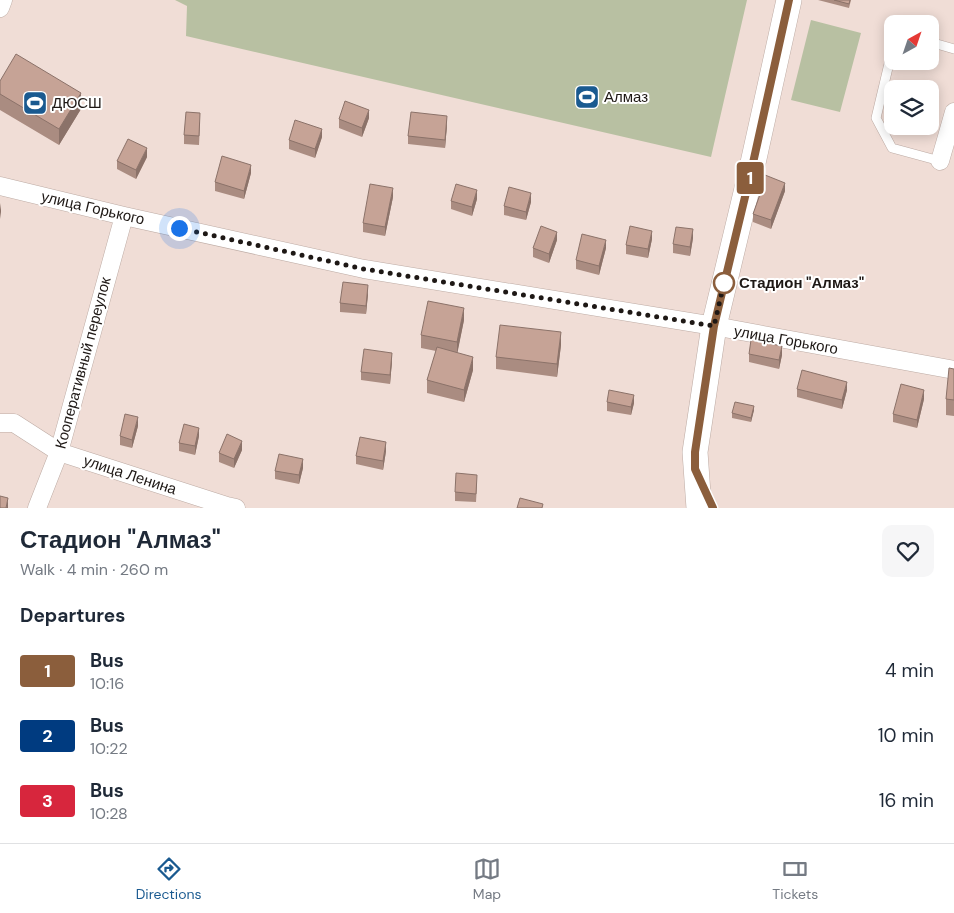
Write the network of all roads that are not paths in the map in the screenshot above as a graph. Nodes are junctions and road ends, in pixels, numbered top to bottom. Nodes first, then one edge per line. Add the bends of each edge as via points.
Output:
1 (3, 0) edge
2 (789, 0) edge
3 (0, 8) edge
4 (939, 45) edge
5 (954, 49) edge
6 (888, 70) edge
7 (954, 112) edge
8 (940, 162) joint
9 (0, 186) edge
10 (124, 216) junction
11 (714, 326) junction
12 (954, 370) edge
13 (0, 423) edge
14 (60, 452) junction
15 (695, 469) junction
16 (37, 508) edge
17 (236, 508) edge
18 (699, 508) edge
19 (713, 508) edge

1 - 3 street
2 - 11 main road
4 - 5 lane
6 - 8 lane via 876,118 892,148
7 - 8 street
9 - 10 street, улица Горького
10 - 11 street, улица Горького via 364,269
10 - 14 street, Кооперативный переулок
11 - 12 street, улица Горького
11 - 15 main road
13 - 14 street, улица Ленина via 14,423
14 - 16 street, Кооперативный переулок
14 - 17 street, улица Ленина
15 - 18 main road
15 - 19 main road

